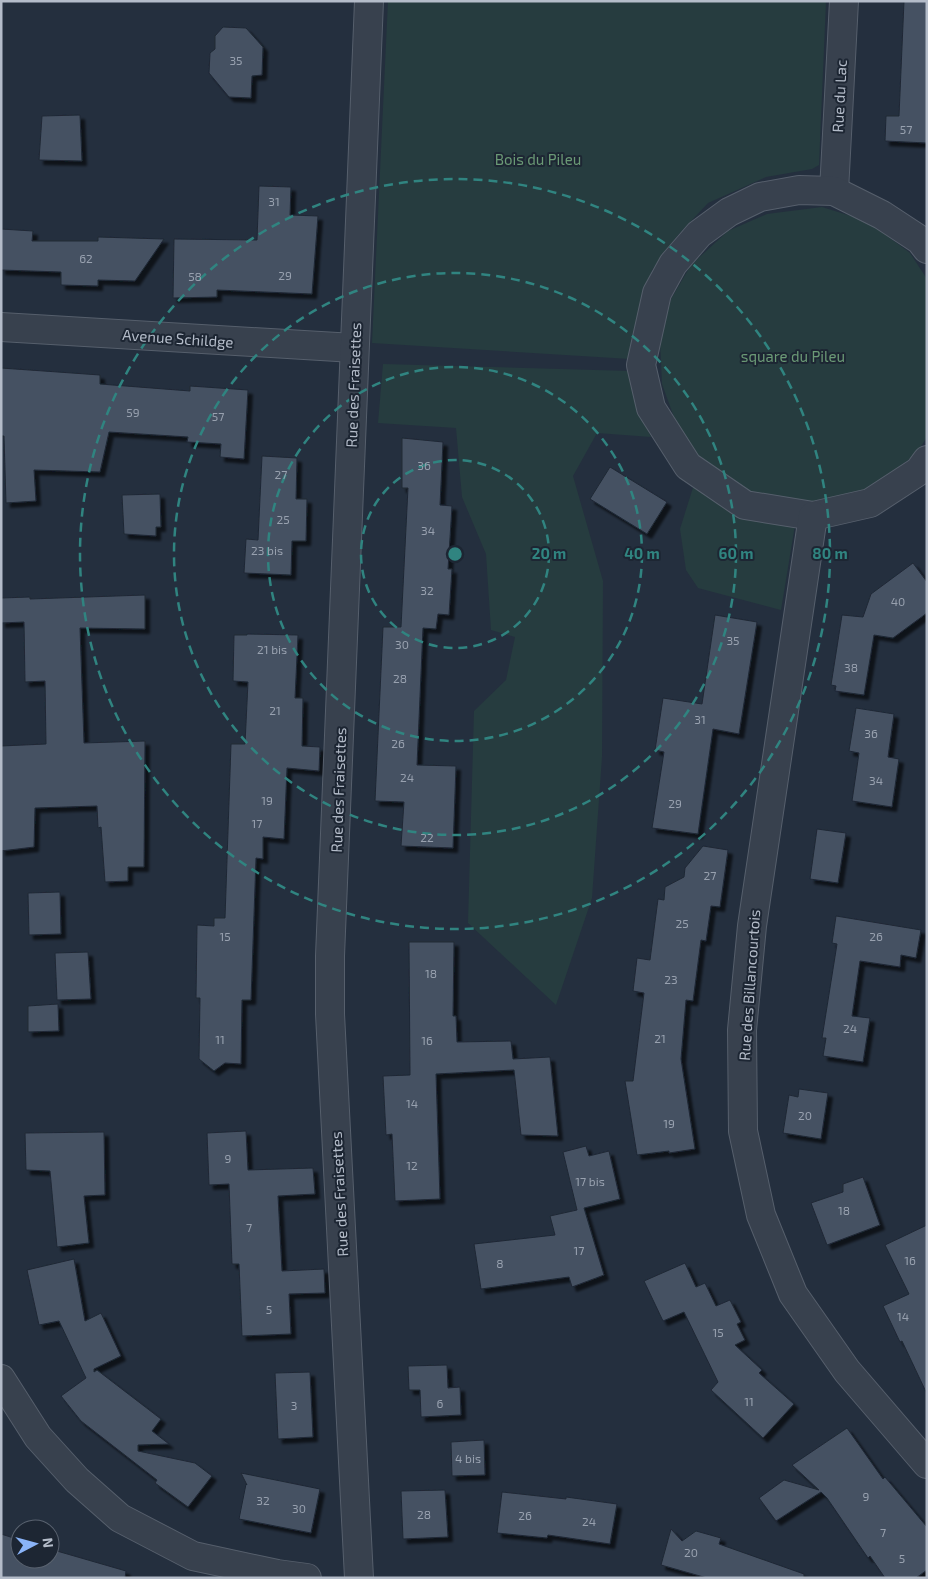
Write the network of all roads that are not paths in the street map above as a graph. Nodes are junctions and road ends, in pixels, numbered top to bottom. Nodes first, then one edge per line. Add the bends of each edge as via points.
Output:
1 (369, 1) edge
2 (844, 1) edge
3 (834, 191) junction
4 (927, 250) edge
5 (1, 327) edge
6 (354, 348) junction
7 (924, 470) edge
8 (813, 516) junction
9 (1, 1379) edge
10 (927, 1464) edge
11 (307, 1578) edge
12 (359, 1578) edge

1 - 6 street, Rue des Fraisettes
2 - 3 street, Rue du Lac
3 - 4 street via 882,214 920,240
3 - 8 street via 799,190 760,197 729,212 699,234 673,264 657,293 641,365 651,408 688,466 745,505
5 - 6 street, Avenue Schildge
6 - 12 street, Rue des Fraisettes via 330,1014
7 - 8 street via 870,503
8 - 10 street, Rue des Billancourtois via 752,926 742,1030 743,1131 761,1215 794,1294 847,1371
9 - 11 street via 38,1437 77,1480 120,1518 193,1556

